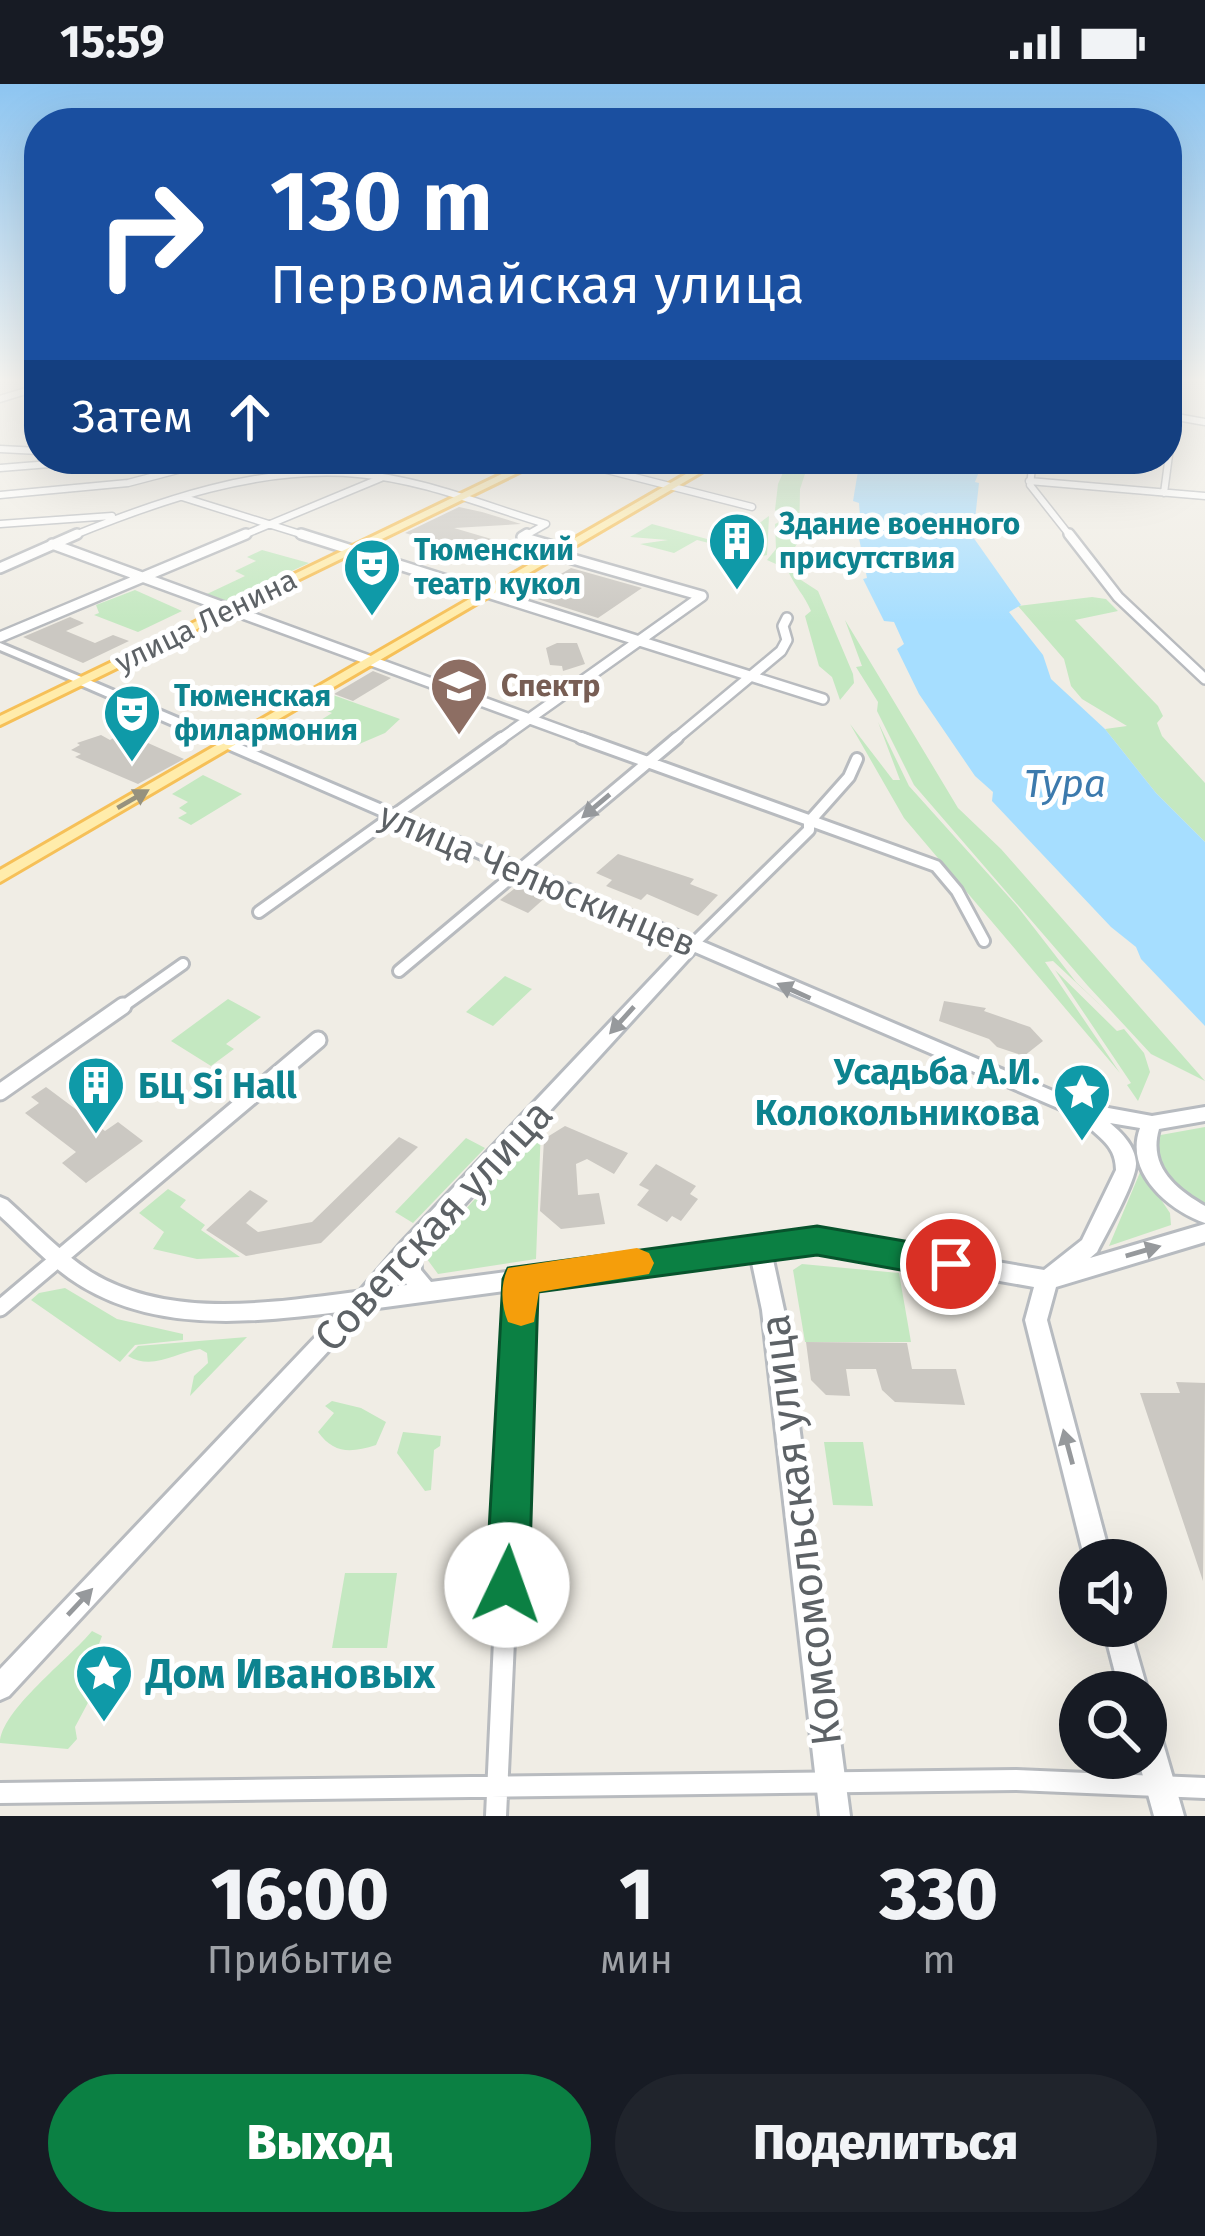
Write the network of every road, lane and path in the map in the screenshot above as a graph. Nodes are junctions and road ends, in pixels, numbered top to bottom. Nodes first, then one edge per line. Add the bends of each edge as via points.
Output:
1 (156, 474) edge
2 (329, 474) joint
3 (368, 474) joint
4 (510, 474) edge
5 (621, 474) edge
6 (693, 474) edge
7 (1030, 474) edge
8 (1165, 474) edge
9 (381, 478) junction
10 (1029, 482) junction
11 (671, 487) junction
12 (1164, 493) junction
13 (0, 495) edge
14 (1205, 496) edge
15 (182, 497) junction
16 (458, 499) junction
17 (752, 507) dead end
18 (117, 517) junction
19 (0, 524) edge
20 (267, 525) junction
21 (52, 544) junction
22 (350, 552) junction
23 (559, 552) junction
24 (0, 568) edge
25 (141, 578) junction
26 (486, 595) junction
27 (229, 610) junction
28 (787, 618) dead end
29 (0, 641) edge
30 (637, 642) junction
31 (372, 661) junction
32 (750, 677) junction
33 (1205, 679) edge
34 (82, 681) junction
35 (823, 699) dead end
36 (532, 718) junction
37 (0, 721) edge
38 (229, 745) junction
39 (857, 759) dead end
40 (649, 762) junction
41 (395, 817) junction
42 (809, 822) junction
43 (519, 871) junction
44 (0, 877) edge
45 (259, 912) dead end
46 (984, 941) dead end
47 (692, 945) junction
48 (183, 964) dead end
49 (399, 971) dead end
50 (318, 1040) dead end
51 (0, 1092) edge
52 (1078, 1110) junction
53 (1205, 1114) edge
54 (1155, 1123) junction
55 (0, 1204) edge
56 (1203, 1234) edge
57 (759, 1246) junction
58 (409, 1248) junction
59 (58, 1258) junction
60 (521, 1279) junction
61 (1047, 1280) junction
62 (423, 1288) junction
63 (363, 1300) junction
64 (0, 1308) edge
65 (1092, 1539) edge
66 (0, 1687) edge
67 (831, 1783) junction
68 (497, 1787) junction
69 (1205, 1788) edge
70 (0, 1793) edge
71 (1165, 1802) edge
72 (496, 1816) edge
73 (835, 1816) edge

1 - 13 street
2 - 3 street
2 - 15 street
3 - 9 street
4 - 16 main road, улица Ленина
5 - 11 street
6 - 11 main road
7 - 10 street
8 - 12 street
9 - 16 street
9 - 20 street
10 - 12 street
10 - 33 street via 1118,597
11 - 17 street
11 - 23 main road
12 - 14 street
15 - 18 street
15 - 20 street
16 - 22 main road, улица Ленина
16 - 23 street via 546,524 522,537
18 - 19 street
18 - 21 street
20 - 22 street
20 - 25 street
21 - 24 street
21 - 25 street
22 - 26 street
22 - 27 main road, улица Ленина
23 - 26 main road
23 - 30 street via 702,596
25 - 27 street
25 - 29 street
26 - 30 street
26 - 31 main road
27 - 31 street
27 - 34 main road, улица Ленина
28 - 32 street via 781,652
29 - 34 street, улица Челюскинцев
30 - 32 street
30 - 36 street
31 - 36 street
31 - 38 main road
32 - 35 street
32 - 40 street
34 - 37 main road, улица Ленина
34 - 38 main road, улица Челюскинцев
36 - 40 street
36 - 41 street
38 - 41 main road, улица Челюскинцев
44 -> 38 main road
39 - 42 street, Советская улица
40 - 42 street
40 -> 43 street
41 - 43 main road, улица Челюскинцев
41 - 45 street
42 - 46 street via 936,866
42 - 47 street, Советская улица
43 - 47 main road, улица Челюскинцев
43 - 49 street
52 -> 47 main road, улица Челюскинцев
47 -> 58 main road, Советская улица
48 - 51 street
50 - 59 street
52 - 54 main road
52 - 61 main road via 1117,1140 1126,1171 1090,1246
53 - 54 main road
54 - 56 main road via 1144,1146 1149,1163
55 - 59 street
61 -> 56 main road
57 - 60 main road
57 - 61 main road via 817,1240
57 - 67 main road, Комсомольская улица
58 - 62 main road via 411,1273
58 - 63 main road, Советская улица
59 - 63 street via 110,1291 181,1310 261,1312
59 - 64 street
60 - 62 main road
60 - 68 street
65 -> 61 main road via 1040,1343 1036,1310
62 - 63 main road
66 -> 63 street, Советская улица
67 - 68 street
67 - 71 street via 1016,1780
67 - 73 main road, Комсомольская улица
68 - 70 street
68 - 72 street
69 - 71 street

